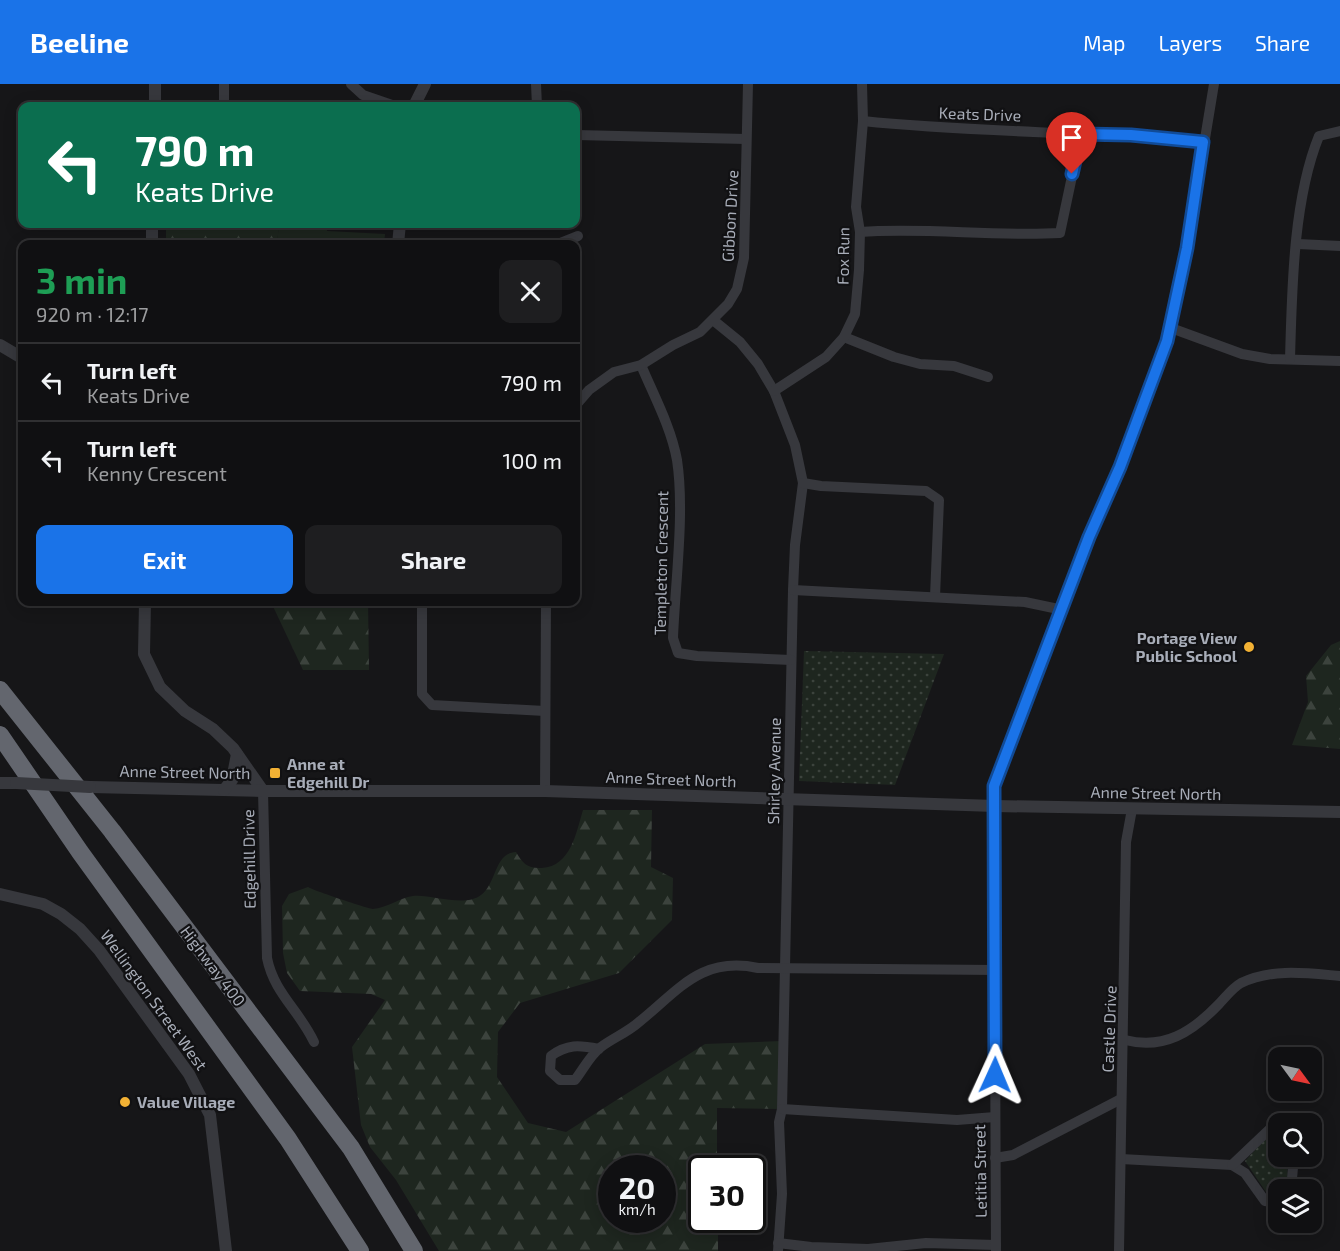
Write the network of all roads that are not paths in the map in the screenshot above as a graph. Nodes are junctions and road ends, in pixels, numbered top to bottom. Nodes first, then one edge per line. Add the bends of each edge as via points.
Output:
1 (155, 84) edge
2 (224, 84) edge
3 (351, 84) edge
4 (425, 84) edge
5 (536, 84) edge
6 (748, 84) edge
7 (862, 84) edge
8 (1214, 84) edge
9 (155, 102) edge
10 (224, 102) edge
11 (383, 102) edge
12 (416, 102) edge
13 (537, 102) edge
14 (863, 121) junction
15 (1340, 131) edge
16 (1081, 134) junction
17 (580, 135) edge
18 (746, 139) junction
19 (1203, 142) junction
20 (860, 232) junction
21 (578, 236) dead end
22 (568, 240) edge
23 (1298, 244) junction
24 (1340, 246) edge
25 (713, 320) junction
26 (1171, 328) junction
27 (844, 337) junction
28 (0, 345) edge
29 (18, 356) edge
30 (1290, 359) junction
31 (1340, 361) edge
32 (641, 365) junction
33 (988, 377) dead end
34 (774, 391) junction
35 (580, 400) edge
36 (803, 483) junction
37 (793, 590) junction
38 (935, 597) junction
39 (145, 606) edge
40 (422, 606) edge
41 (546, 606) edge
42 (1063, 610) junction
43 (791, 660) junction
44 (0, 690) edge
45 (545, 711) junction
46 (0, 735) edge
47 (237, 754) junction
48 (0, 783) edge
49 (224, 790) junction
50 (263, 791) junction
51 (545, 791) junction
52 (787, 800) junction
53 (995, 806) junction
54 (1132, 809) junction
55 (1340, 812) edge
56 (0, 894) edge
57 (784, 967) junction
58 (997, 970) junction
59 (1340, 976) edge
60 (1125, 1040) junction
61 (314, 1042) dead end
62 (599, 1049) junction
63 (1121, 1099) junction
64 (782, 1109) junction
65 (994, 1117) junction
66 (1268, 1131) edge
67 (995, 1158) junction
68 (1121, 1159) junction
69 (1232, 1165) junction
70 (1268, 1201) edge
71 (778, 1247) edge
72 (996, 1248) edge
73 (226, 1251) edge
74 (360, 1251) edge
75 (414, 1251) edge
76 (1119, 1251) edge

1 - 9 street
2 - 10 street
3 - 11 street via 363,95
4 - 12 street
5 - 13 street
6 - 18 street, Gibbon Drive
7 - 14 street, Fox Run
8 - 19 street, Letitia Street
14 - 16 street, Keats Drive via 926,128
14 - 20 street, Fox Run via 856,207
15 - 23 street via 1319,135 1312,152
16 - 19 street, Keats Drive
16 - 20 street via 1060,232 1011,236
17 - 18 street
18 - 25 street, Gibbon Drive via 744,258 737,289
19 - 26 street, Letitia Street
20 - 27 street, Fox Run via 855,315
21 - 22 street
23 - 24 street
23 - 30 street
25 - 32 street, Gibbon Drive via 700,332
25 - 34 street, Shirley Avenue via 740,342
26 - 30 street via 1242,354
26 - 42 street, Letitia Street
27 - 33 street via 894,357 920,364 954,366
27 - 34 street, Fox Run via 826,357
28 - 29 street
30 - 31 street
32 - 35 street, Gibbon Drive via 614,372
32 - 43 street, Templeton Crescent via 677,460 679,524 673,639 678,652
34 - 36 street, Shirley Avenue via 795,445
36 - 37 street, Shirley Avenue
36 - 38 street via 926,491 939,500
37 - 38 street
37 - 43 street, Shirley Avenue
38 - 42 street via 1025,602
39 - 47 street, Edgehill Drive via 144,654 160,687 185,711 213,729
40 - 45 street via 422,694 432,705
41 - 45 street
42 - 53 street, Letitia Street via 994,786
43 - 52 street, Shirley Avenue
44 - 75 highway, Highway 400 via 112,831 351,1148
45 - 51 street
46 - 74 highway via 288,1139
47 - 49 street via 232,780
47 - 50 street, Edgehill Drive
48 - 49 street, Anne Street North, bridge
49 - 50 street, Anne Street North
50 - 51 street, Anne Street North
50 - 61 street, Edgehill Drive via 267,958 271,978
51 - 52 street, Anne Street North
52 - 53 street, Anne Street North
52 - 57 street, Shirley Avenue
53 - 54 street, Anne Street North
53 - 58 street, Letitia Street
54 - 55 street, Anne Street North
54 - 60 street, Castle Drive via 1126,842
56 - 73 street, Wellington Street West via 43,904 80,929 189,1074 210,1115
57 - 58 street
57 - 62 street via 743,964 711,968 690,978 638,1024
57 - 64 street, Shirley Avenue
58 - 65 street, Letitia Street
59 - 60 street via 1264,974 1238,984 1199,1025 1176,1039 1139,1044
60 - 63 street, Castle Drive
62 - 62 street via 578,1045 562,1048 551,1056 550,1071 560,1080 575,1080
63 - 67 street via 1012,1155
63 - 68 street, Castle Drive
64 - 65 street via 957,1120
64 - 71 street, Shirley Avenue
65 - 67 street, Letitia Street
66 - 69 street
67 - 72 street, Letitia Street
68 - 69 street
68 - 76 street, Castle Drive
69 - 70 street via 1245,1173
71 - 72 street via 868,1249 926,1244

